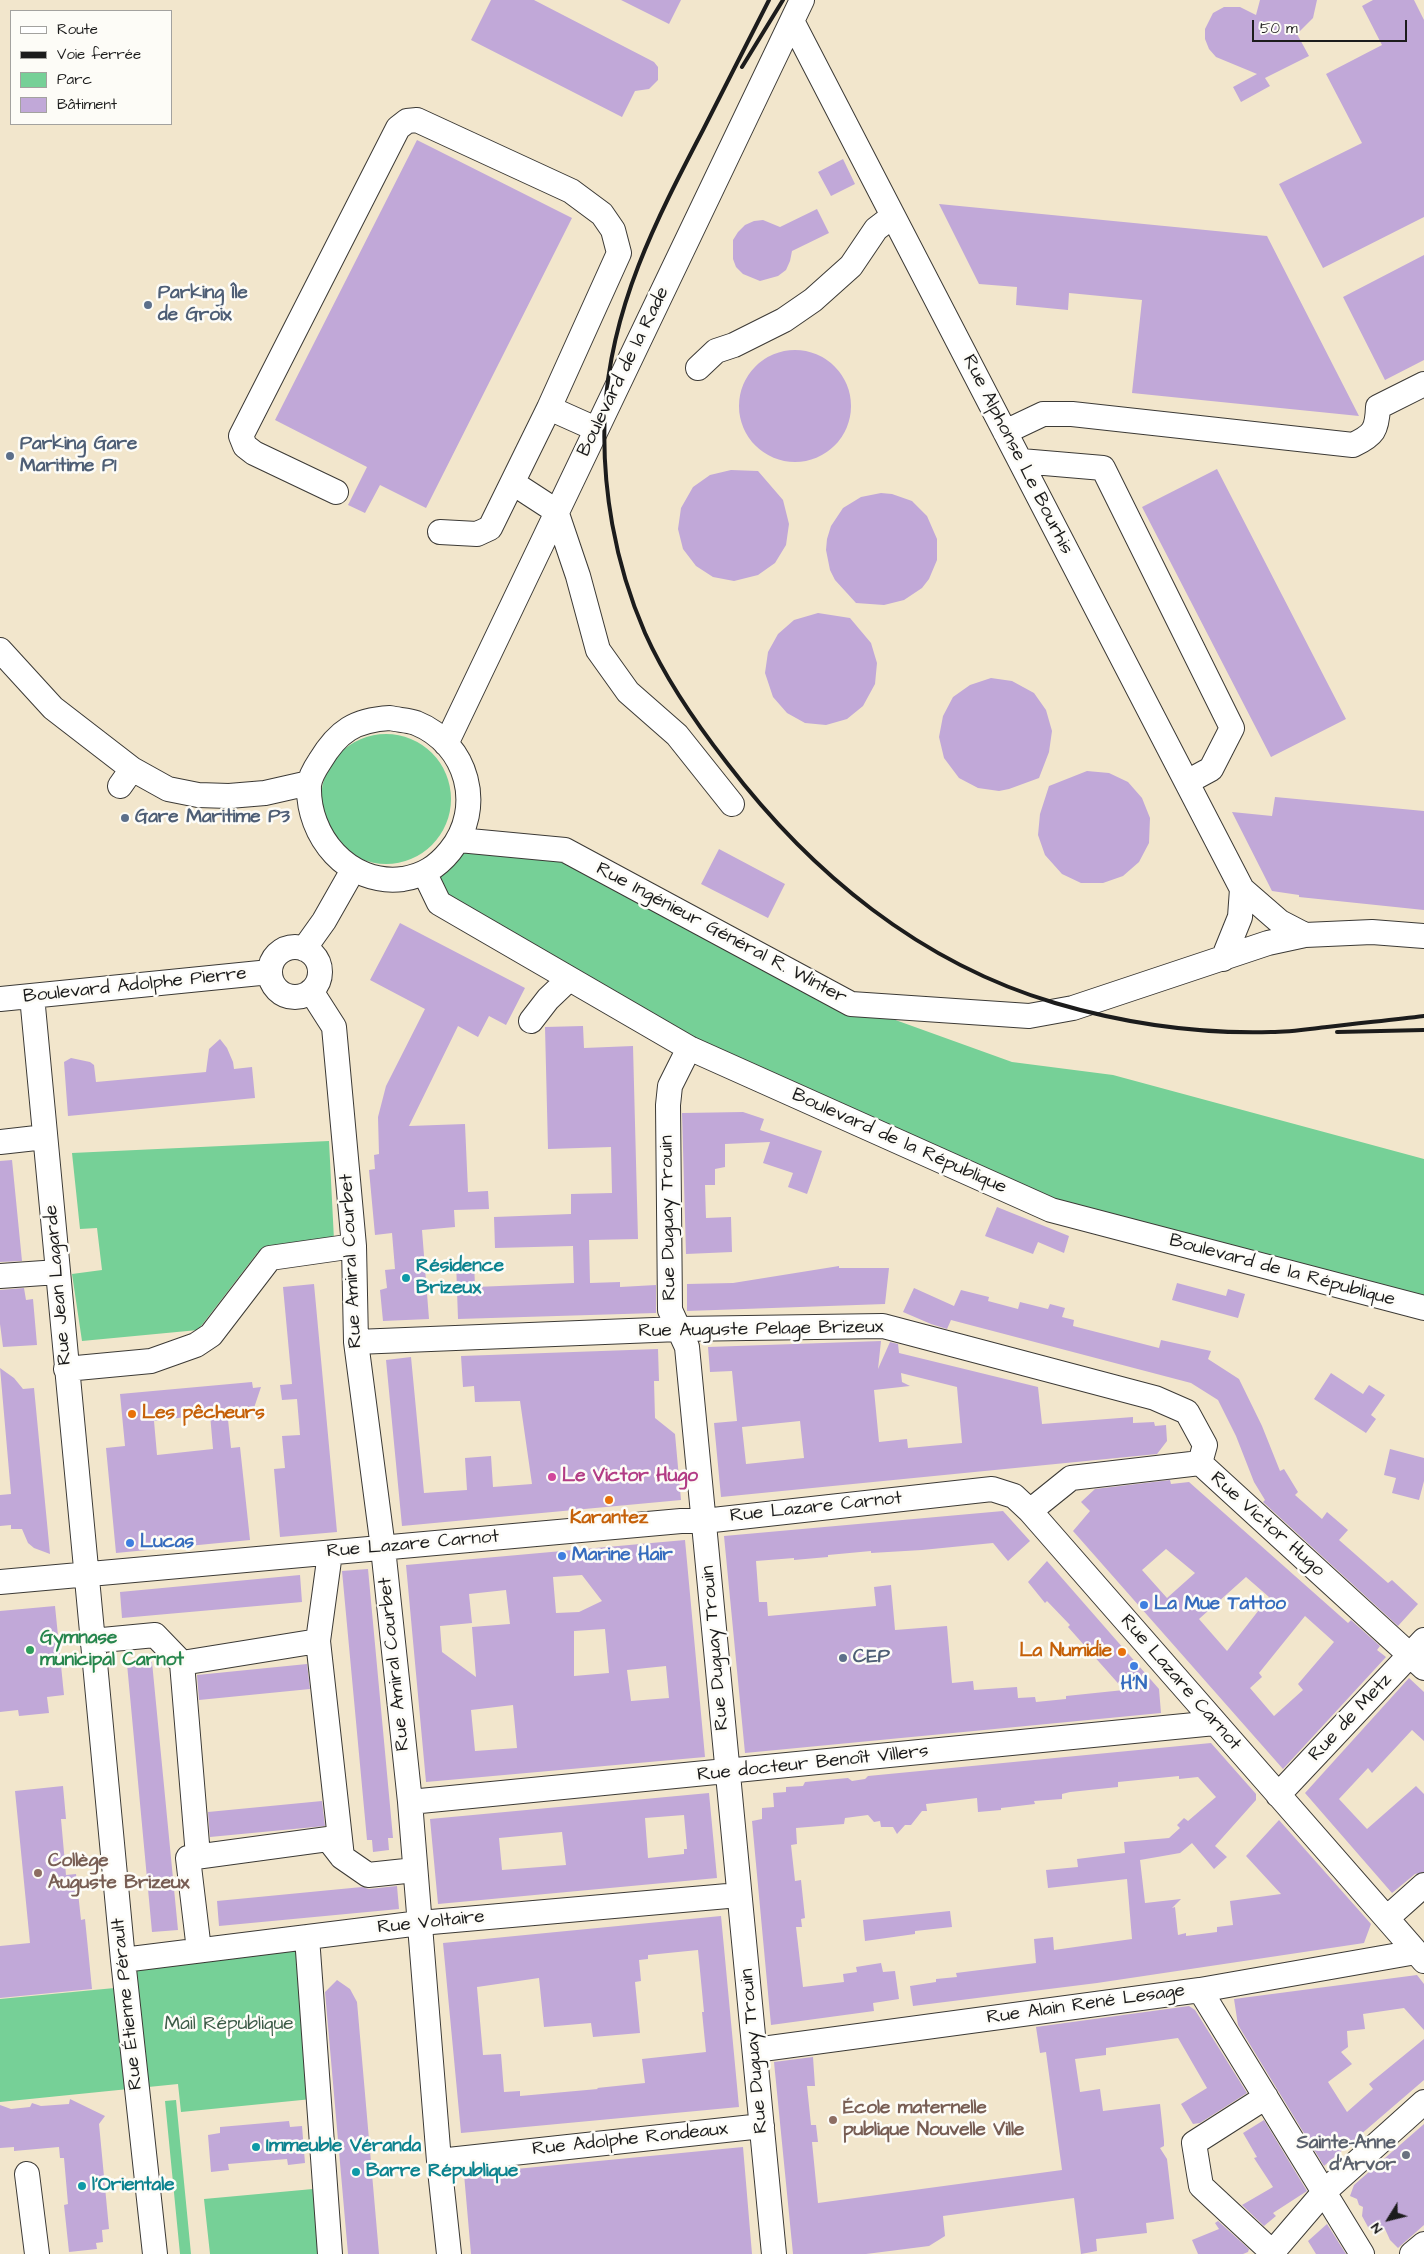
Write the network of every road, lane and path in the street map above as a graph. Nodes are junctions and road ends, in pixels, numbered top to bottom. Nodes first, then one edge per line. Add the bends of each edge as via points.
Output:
1 (802, 0) edge
2 (792, 21) junction
3 (893, 216) junction
4 (698, 368) dead end
5 (1424, 384) edge
6 (549, 408) junction
7 (596, 429) junction
8 (1005, 432) junction
9 (1021, 462) junction
10 (513, 483) junction
11 (336, 492) dead end
12 (556, 511) junction
13 (440, 532) dead end
14 (0, 650) edge
15 (446, 744) junction
16 (1187, 782) junction
17 (309, 783) junction
18 (732, 804) dead end
19 (459, 840) junction
20 (353, 870) junction
21 (425, 874) junction
22 (1242, 890) junction
23 (1305, 935) junction
24 (1424, 936) edge
25 (304, 949) junction
26 (1223, 959) junction
27 (270, 972) junction
28 (569, 979) junction
29 (311, 991) junction
30 (32, 996) junction
31 (0, 999) edge
32 (531, 1020) dead end
33 (689, 1048) junction
34 (45, 1137) junction
35 (0, 1142) edge
36 (354, 1246) junction
37 (58, 1272) junction
38 (0, 1276) edge
39 (1424, 1308) edge
40 (680, 1329) junction
41 (356, 1342) junction
42 (66, 1369) junction
43 (1200, 1463) junction
44 (1030, 1511) junction
45 (704, 1521) junction
46 (383, 1548) junction
47 (330, 1553) junction
48 (85, 1574) junction
49 (0, 1582) edge
50 (92, 1641) junction
51 (318, 1641) junction
52 (1419, 1655) edge
53 (182, 1663) junction
54 (1215, 1723) junction
55 (726, 1772) junction
56 (1278, 1795) junction
57 (410, 1802) junction
58 (198, 1856) junction
59 (342, 1857) junction
60 (415, 1870) junction
61 (1424, 1885) edge
62 (739, 1896) junction
63 (1386, 1918) junction
64 (420, 1923) junction
65 (307, 1937) junction
66 (199, 1950) junction
67 (1420, 1957) edge
68 (123, 1960) junction
69 (1200, 1990) junction
70 (755, 2050) junction
71 (1266, 2098) junction
72 (1424, 2102) edge
73 (762, 2126) junction
74 (439, 2161) junction
75 (27, 2174) dead end
76 (1325, 2192) junction
77 (1424, 2244) edge
78 (1272, 2253) edge
79 (37, 2254) edge
80 (156, 2254) edge
81 (330, 2254) edge
82 (448, 2254) edge
83 (774, 2254) edge
84 (1362, 2254) edge
85 (1412, 2254) edge

1 - 2 street, Boulevard de la Rade
2 - 3 street, Rue Alphonse Le Bourhis
2 - 7 street, Boulevard de la Rade
3 - 4 street via 876,229 851,266 813,300 784,320 716,351
3 - 8 street, Rue Alphonse Le Bourhis
5 - 8 street via 1378,407 1378,425 1366,439 1352,445 1072,414 1043,414
6 - 7 street
6 - 10 street
6 - 11 street via 619,253 613,230 602,214 571,191 416,120 406,121 398,128 241,436 245,446 254,453
7 - 12 street, Boulevard de la Rade
8 - 9 street, Rue Alphonse Le Bourhis
9 - 16 street, Rue Alphonse Le Bourhis
9 - 16 street via 1103,468 1232,728 1211,769
10 - 12 street
10 - 13 street via 490,528 477,534
12 - 15 street, Boulevard de la Rade
12 - 18 street via 598,650 628,692 677,735
14 - 17 street via 53,708 126,778 198,795 230,796 265,793
15 - 17 street via 431,732 409,722 372,719 340,734 328,747
15 - 19 street via 457,758 468,784 466,820
16 - 22 street, Rue Alphonse Le Bourhis
17 - 20 street via 317,829 332,853
19 - 21 street
19 - 26 street, Rue Ingénieur Général R. Winter via 565,850 851,1004 1029,1016 1073,1008
20 - 21 street via 386,880
20 - 25 street
21 - 28 street, Boulevard de la République via 439,903
22 - 23 street, Rue Alphonse Le Bourhis via 1280,922
22 - 26 street via 1240,918
23 - 24 street, Rue Ingénieur Général R. Winter via 1372,932
23 - 26 street, Rue Ingénieur Général R. Winter via 1268,943
25 - 27 street via 283,950 273,959
25 - 29 street via 314,956 319,968 318,981
27 - 29 street via 274,986 284,995 298,997
27 - 30 street, Boulevard Adolphe Pierre
28 - 32 street
28 - 33 street, Boulevard de la République
29 - 36 street, Rue Amiral Courbet via 334,1027
30 - 31 street, Boulevard Adolphe Pierre
30 - 34 street, Rue Jean Lagarde
33 - 39 street, Boulevard de la République via 1052,1210
33 - 40 street, Rue Duguay Trouin via 670,1086 668,1105 670,1310
34 - 35 street
34 - 37 street, Rue Jean Lagarde
36 - 41 street, Rue Amiral Courbet
36 - 42 street via 270,1258 211,1335 196,1345 151,1361
37 - 38 street
37 - 42 street, Rue Jean Lagarde
40 - 41 street, Rue Auguste Pelage Brizeux
40 - 43 street, Rue Auguste Pelage Brizeux via 883,1326 1155,1398 1187,1412 1205,1445
40 - 45 street, Rue Duguay Trouin via 687,1346
41 - 46 street, Rue Amiral Courbet
42 - 48 street, Rue Jean Lagarde
43 - 44 street, Rue Victor Hugo via 1072,1478
43 - 52 street, Rue Victor Hugo
44 - 45 street, Rue Lazare Carnot via 1014,1496 992,1489
44 - 54 street, Rue Lazare Carnot
45 - 46 street, Rue Lazare Carnot
45 - 55 street, Rue Duguay Trouin
46 - 47 street, Rue Lazare Carnot
46 - 57 street, Rue Amiral Courbet
47 - 48 street, Rue Lazare Carnot
47 - 51 street
48 - 49 street, Rue Lazare Carnot
48 - 50 street, Rue Étienne Pérault
50 - 53 street via 155,1636
50 - 68 street, Rue Étienne Pérault
51 - 53 street
51 - 59 street
52 - 56 street, Rue de Metz
53 - 58 street
54 - 55 street, Rue docteur Benoît Villers
54 - 56 street, Rue Lazare Carnot
55 - 57 street, Rue docteur Benoît Villers
55 - 62 street, Rue Duguay Trouin
56 - 63 street, Rue Lazare Carnot
57 - 60 street, Rue Amiral Courbet
58 - 59 street via 328,1839
58 - 66 street via 188,1858
59 - 60 street via 368,1875
60 - 64 street, Rue Amiral Courbet
61 - 63 street
62 - 64 street, Rue Voltaire
62 - 70 street, Rue Duguay Trouin
63 - 67 street, Rue Lazare Carnot
64 - 65 street, Rue Voltaire
64 - 74 street, Rue Amiral Courbet
65 - 66 street, Rue Voltaire
65 - 81 street
66 - 68 street, Rue Voltaire
67 - 69 street, Rue Alain René Lesage
68 - 80 street, Rue Étienne Pérault
69 - 70 street, Rue Alain René Lesage
69 - 71 street
70 - 73 street, Rue Duguay Trouin
71 - 76 street
71 - 78 street via 1194,2143 1201,2186
72 - 76 street
73 - 74 street, Rue Adolphe Rondeaux
73 - 83 street, Rue Duguay Trouin
74 - 82 street, Rue Amiral Courbet
75 - 79 street
76 - 78 street
76 - 84 street
77 - 85 street

